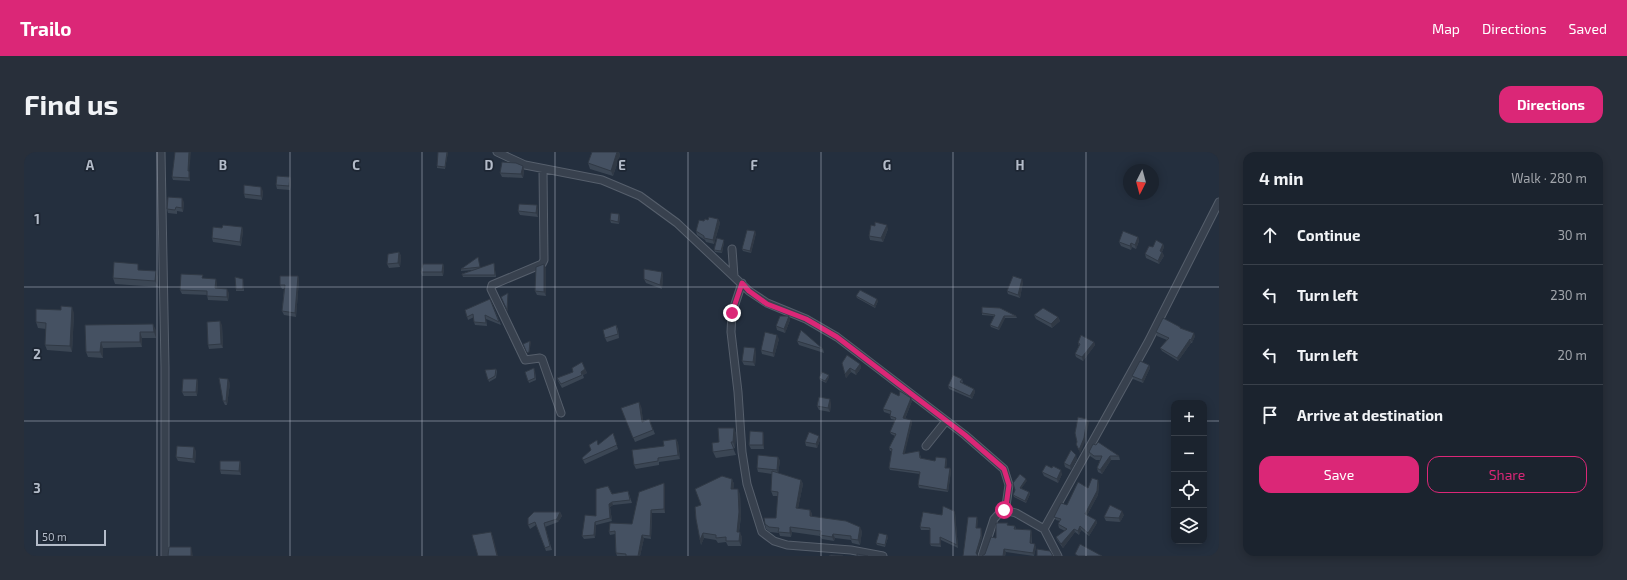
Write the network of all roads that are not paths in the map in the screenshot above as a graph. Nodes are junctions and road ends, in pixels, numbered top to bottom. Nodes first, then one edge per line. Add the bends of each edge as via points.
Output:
1 (161, 152) edge
2 (497, 152) edge
3 (543, 169) junction
4 (1219, 202) edge
5 (732, 249) dead end
6 (734, 276) junction
7 (742, 283) junction
8 (561, 414) dead end
9 (946, 421) junction
10 (926, 446) dead end
11 (1004, 510) junction
12 (1044, 529) junction
13 (165, 556) edge
14 (883, 556) edge
15 (982, 556) edge
16 (1058, 556) edge

1 - 13 street
2 - 3 street via 525,165
3 - 6 street via 602,180 640,196 677,223
3 - 8 street via 544,260 542,264 492,285 491,289 525,360 542,359
4 - 12 street via 1148,342
5 - 6 street
6 - 7 street
7 - 9 street via 767,304 806,319 837,337
7 - 14 street via 732,313 731,332 742,452 762,532 774,541 787,545 851,550
9 - 10 street
9 - 11 street via 1004,469 1009,485
11 - 12 street
11 - 15 street via 994,519
12 - 16 street

